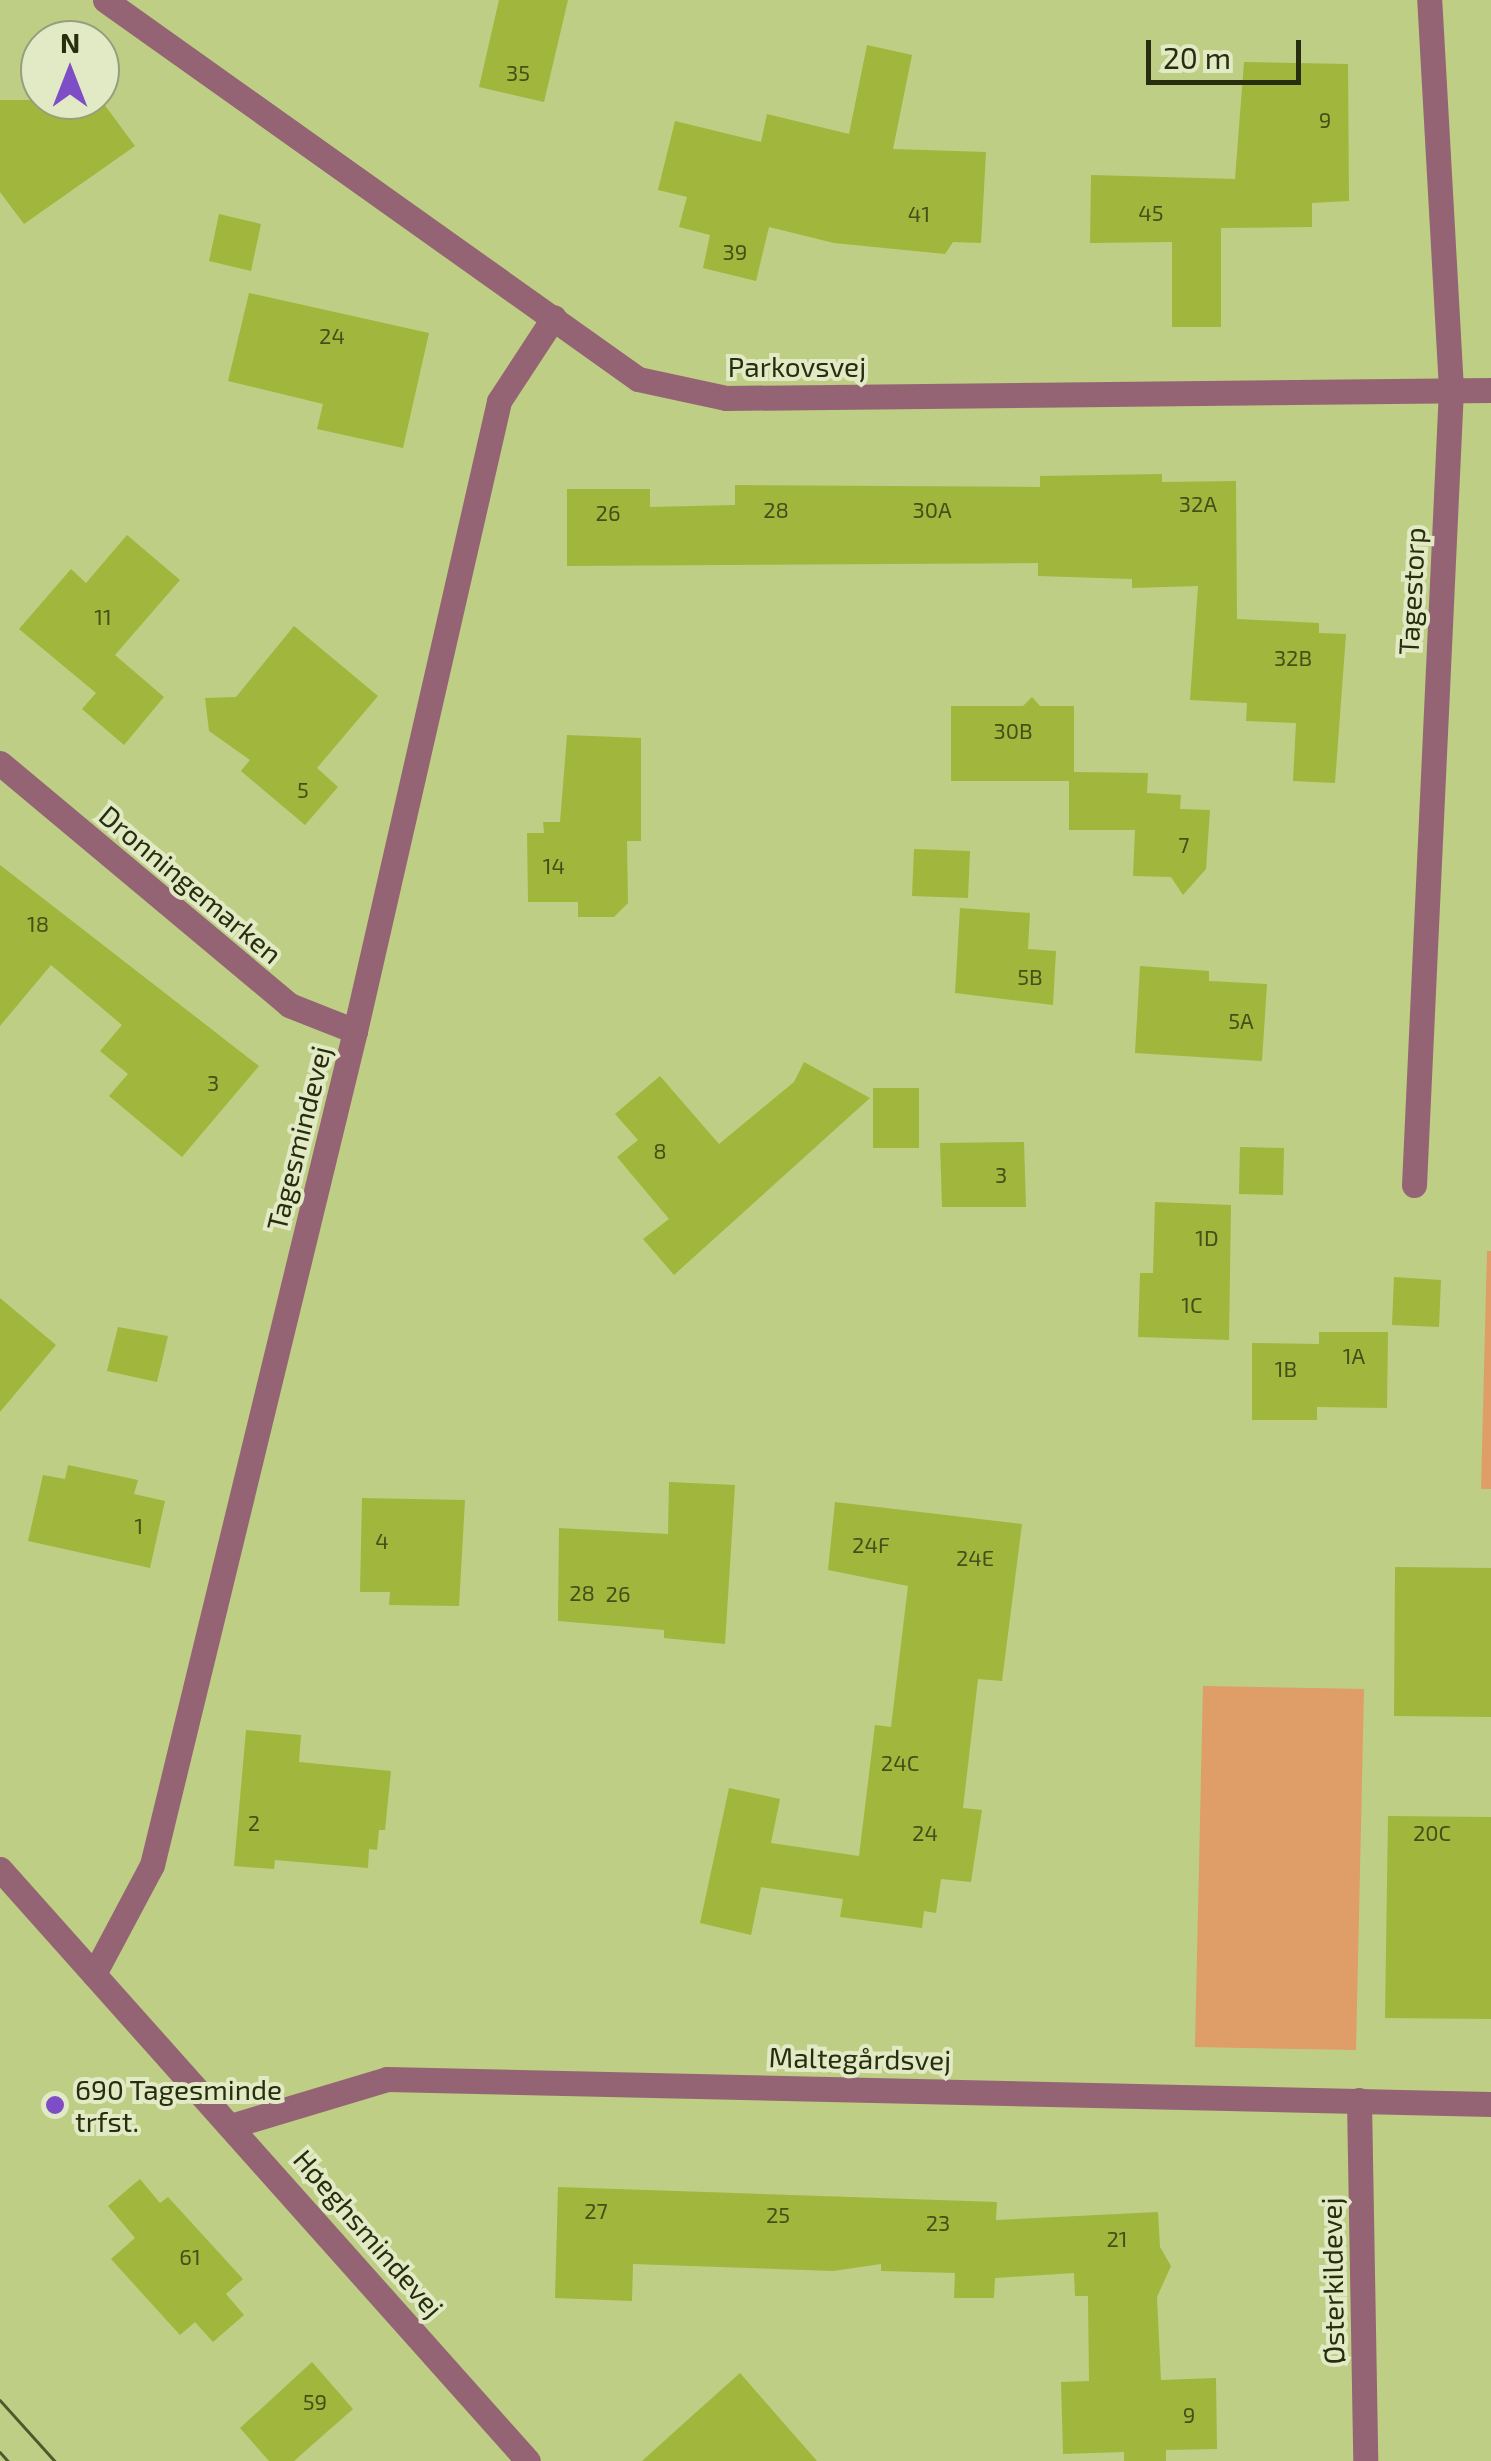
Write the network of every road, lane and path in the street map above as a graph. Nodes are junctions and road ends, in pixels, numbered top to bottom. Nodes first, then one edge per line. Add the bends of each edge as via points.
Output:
1 (106, 0) edge
2 (1430, 0) edge
3 (554, 318) junction
4 (1450, 389) junction
5 (1491, 390) edge
6 (0, 762) edge
7 (355, 1031) junction
8 (1414, 1185) dead end
9 (0, 1870) edge
10 (94, 1974) junction
11 (1359, 2100) junction
12 (1491, 2104) edge
13 (234, 2125) junction
14 (528, 2461) edge
15 (1365, 2461) edge

1 - 3 street, Parkovsvej
2 - 4 street, Tagestorp
3 - 4 street, Parkovsvej via 638,380 726,398
3 - 7 street, Tagesmindevej via 499,401
4 - 5 street, Parkovsvej
4 - 8 street, Tagestorp
6 - 7 street, Dronningemarken via 289,1005
7 - 10 street, Tagesmindevej via 152,1865
9 - 10 street, Høeghsmindevej
10 - 13 street, Høeghsmindevej
11 - 12 street, Maltegårdsvej
11 - 13 street, Maltegårdsvej via 387,2079
11 - 15 street, Østerkildevej
13 - 14 street, Høeghsmindevej

